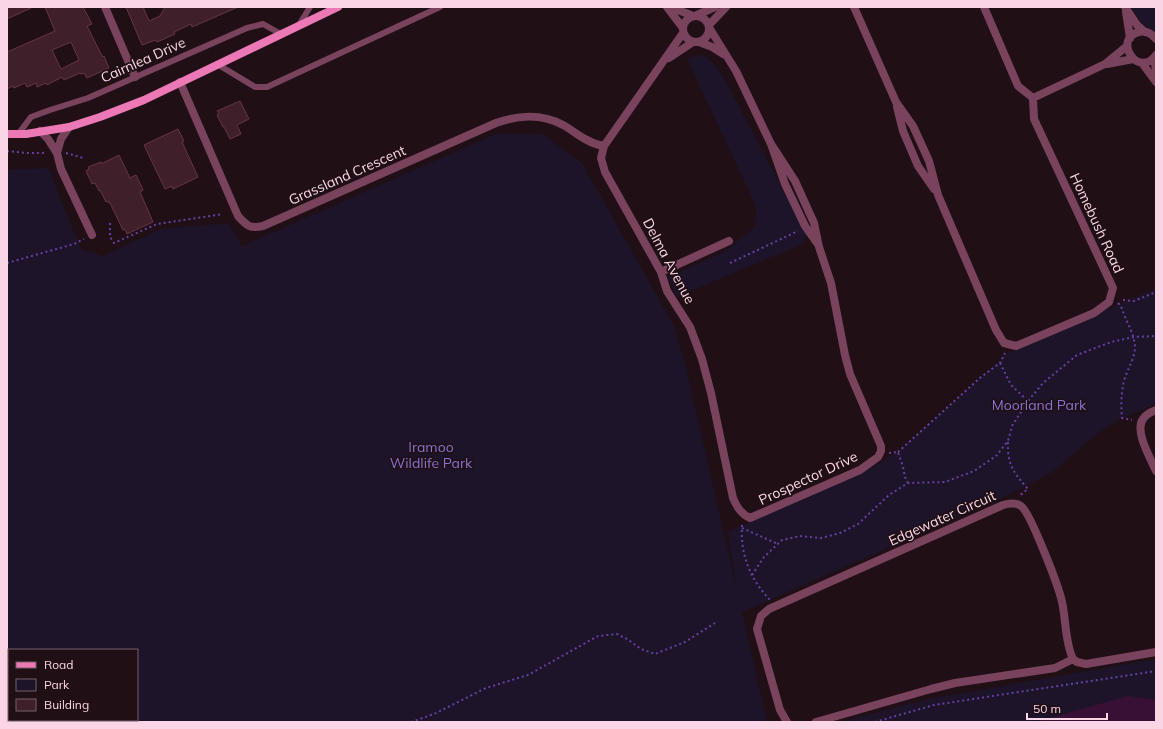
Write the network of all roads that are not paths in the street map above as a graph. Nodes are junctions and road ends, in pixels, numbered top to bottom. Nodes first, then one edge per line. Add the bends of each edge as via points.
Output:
1 (105, 7) edge
2 (310, 7) edge
3 (338, 7) edge
4 (440, 7) edge
5 (667, 7) edge
6 (671, 7) edge
7 (715, 7) edge
8 (726, 7) edge
9 (854, 7) edge
10 (984, 7) edge
11 (1125, 8) edge
12 (695, 15) junction
13 (299, 25) junction
14 (709, 27) junction
15 (683, 30) junction
16 (1145, 32) junction
17 (281, 34) junction
18 (1130, 38) junction
19 (1156, 39) edge
20 (696, 42) junction
21 (1127, 46) junction
22 (1155, 56) edge
23 (728, 58) junction
24 (1132, 59) junction
25 (665, 61) junction
26 (1142, 62) junction
27 (217, 64) junction
28 (1105, 64) junction
29 (1156, 70) edge
30 (135, 77) junction
31 (180, 82) junction
32 (1156, 82) edge
33 (1033, 98) junction
34 (69, 127) junction
35 (40, 131) junction
36 (7, 134) edge
37 (20, 134) junction
38 (604, 146) junction
39 (57, 153) junction
40 (92, 235) road end
41 (730, 241) dead end
42 (661, 272) junction
43 (1156, 410) edge
44 (1156, 471) edge
45 (742, 513) joint
46 (1156, 652) edge
47 (1073, 659) junction
48 (787, 722) edge
49 (816, 722) edge

1 - 30 street
2 - 13 lane
3 - 13 street
4 - 27 lane via 267,87 255,87
5 - 15 street
6 - 12 street
7 - 12 street
8 - 14 street
9 - 33 street, Homebush Road via 896,102 903,131 918,166 938,195 996,330 1004,343 1016,346 1094,313 1108,302 1113,288 1034,119
10 - 33 street via 1018,86
11 - 16 street
11 - 18 street
12 - 14 street via 705,18
12 - 15 street via 686,20
13 - 17 street
14 - 20 street via 707,37
14 - 23 street, Prospector Drive
15 - 20 street via 685,37
15 - 25 street
16 - 18 street via 1139,32
16 - 19 street
17 - 27 street
17 - 30 lane, Cairnlea Drive via 262,24 247,28
18 - 21 street
20 - 23 street, Prospector Drive via 712,47
20 - 25 street
21 - 24 street
21 - 28 street
22 - 26 street via 1150,61
22 - 29 street
23 - 45 street, Prospector Drive via 771,144 785,184 805,226 819,247 831,283 844,356 881,446 878,457 860,470 754,517 750,518
24 - 26 street
24 - 28 street
25 - 38 street
26 - 32 street
27 - 31 street
28 - 33 street
30 - 37 lane, Cairnlea Drive via 88,98 31,117
31 - 34 street via 137,103
31 - 38 street, Grassland Crescent via 238,216 246,225 254,228 513,117 546,118
34 - 35 street
34 - 39 street via 61,139
35 - 37 street
35 - 39 street
36 - 37 street
38 - 42 street, Delma Avenue via 601,163
39 - 40 street via 61,169
41 - 42 street
42 - 45 street, Delma Avenue via 667,291 690,327 702,359 733,498
43 - 44 street via 1143,419 1140,428
46 - 47 street via 1086,664
47 - 48 street, Edgewater Circuit via 1054,576 1024,510 1009,503 774,606 761,616 757,629 780,710
47 - 49 street via 1055,668 931,688

